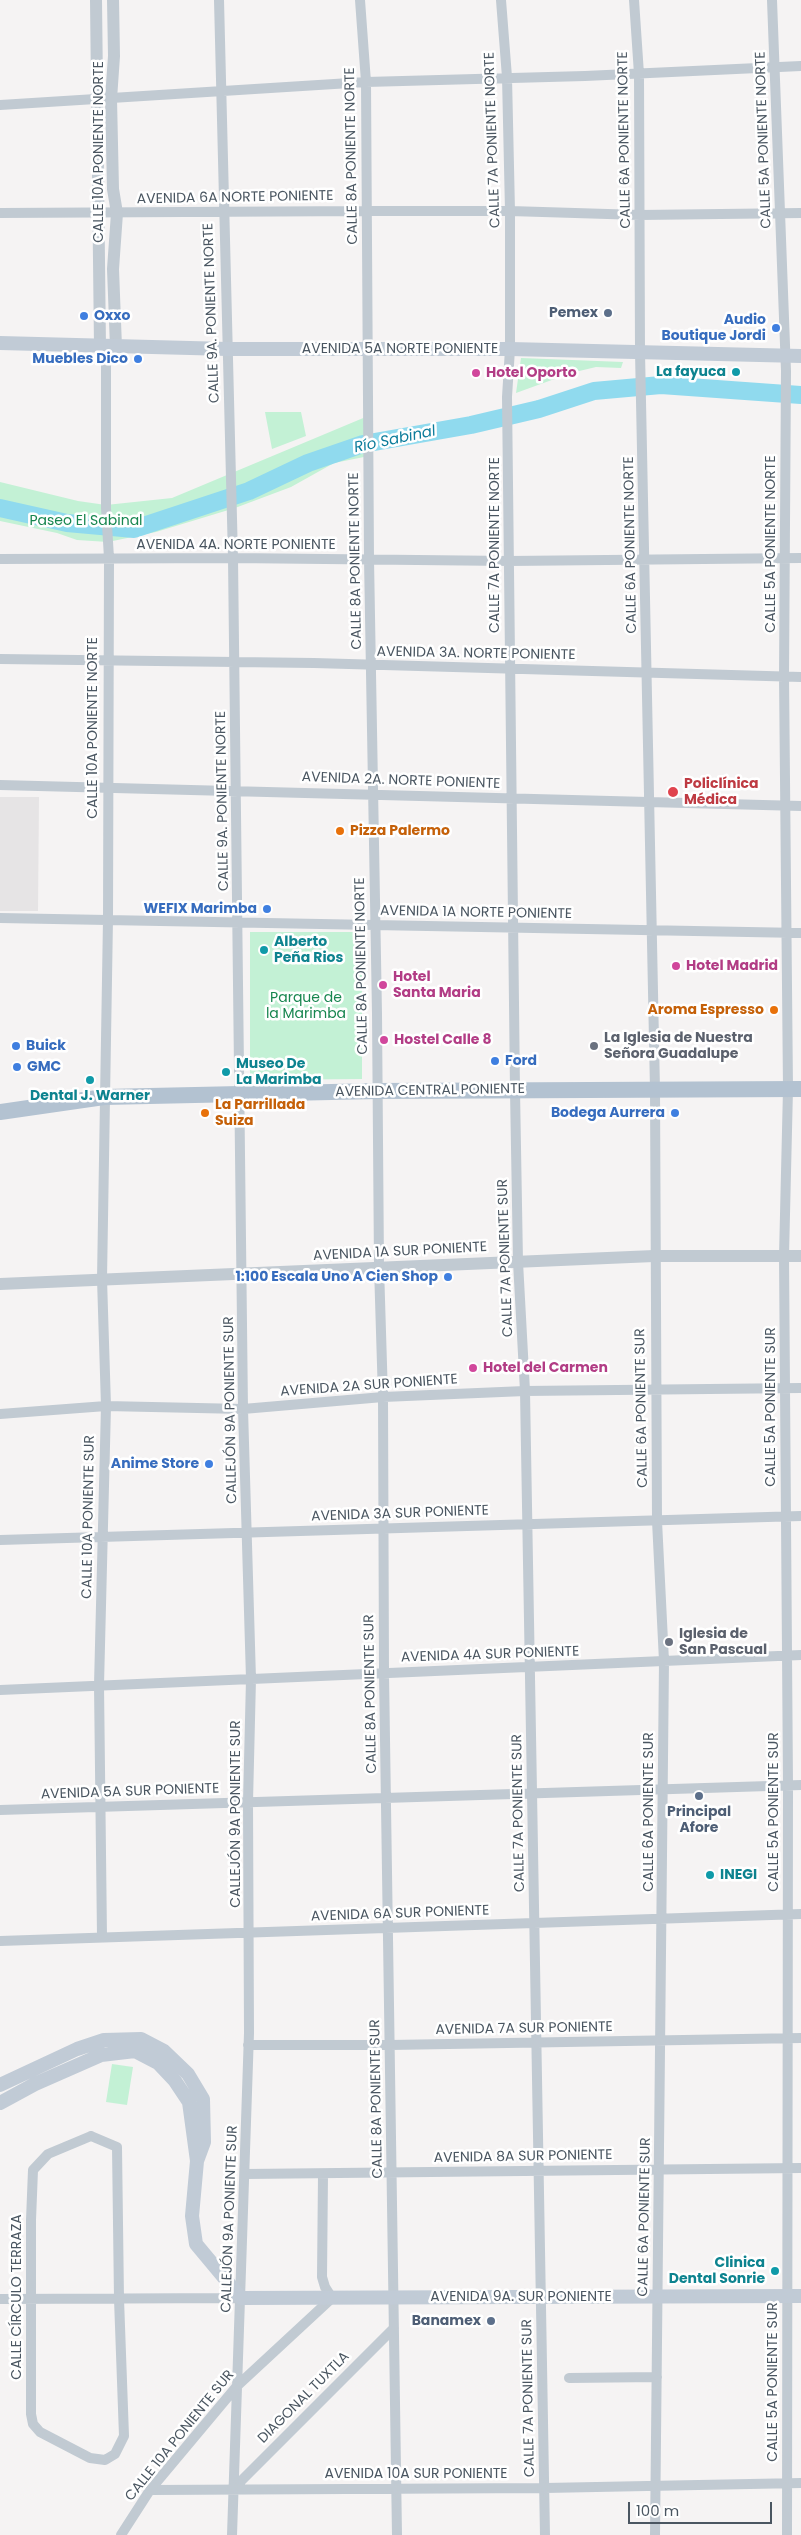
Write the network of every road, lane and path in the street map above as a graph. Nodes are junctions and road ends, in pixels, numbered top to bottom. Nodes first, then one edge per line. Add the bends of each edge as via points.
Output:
1 (96, 0) edge
2 (112, 0) edge
3 (218, 0) edge
4 (360, 0) edge
5 (501, 0) edge
6 (634, 0) edge
7 (772, 0) edge
8 (801, 66) edge
9 (776, 67) junction
10 (639, 74) junction
11 (507, 77) junction
12 (366, 82) junction
13 (221, 90) junction
14 (111, 99) junction
15 (97, 100) junction
16 (0, 105) edge
17 (367, 211) junction
18 (510, 211) junction
19 (223, 212) junction
20 (0, 213) edge
21 (117, 213) junction
22 (780, 213) junction
23 (801, 213) edge
24 (98, 214) junction
25 (640, 214) junction
26 (0, 343) edge
27 (100, 347) junction
28 (116, 347) junction
29 (228, 349) junction
30 (510, 349) junction
31 (368, 350) junction
32 (640, 352) junction
33 (785, 356) junction
34 (801, 356) edge
35 (106, 360) junction
36 (109, 558) junction
37 (233, 558) junction
38 (784, 558) junction
39 (801, 558) edge
40 (0, 559) edge
41 (369, 559) junction
42 (645, 559) junction
43 (509, 561) junction
44 (0, 659) edge
45 (107, 659) junction
46 (235, 662) junction
47 (371, 665) junction
48 (509, 669) junction
49 (647, 673) junction
50 (784, 676) junction
51 (801, 677) edge
52 (0, 785) edge
53 (109, 787) junction
54 (236, 790) junction
55 (373, 793) junction
56 (513, 798) junction
57 (649, 801) junction
58 (785, 805) junction
59 (801, 806) edge
60 (0, 918) edge
61 (108, 920) junction
62 (238, 924) junction
63 (375, 925) junction
64 (513, 927) junction
65 (651, 928) junction
66 (785, 932) junction
67 (801, 933) edge
68 (794, 1089) edge
69 (515, 1090) junction
70 (655, 1090) junction
71 (377, 1091) junction
72 (240, 1094) junction
73 (104, 1097) junction
74 (0, 1112) edge
75 (654, 1256) junction
76 (784, 1256) junction
77 (801, 1256) edge
78 (518, 1262) junction
79 (379, 1267) junction
80 (243, 1275) junction
81 (102, 1279) junction
82 (0, 1284) edge
83 (785, 1388) junction
84 (801, 1388) edge
85 (655, 1390) junction
86 (525, 1391) junction
87 (383, 1397) junction
88 (106, 1406) junction
89 (243, 1409) junction
90 (0, 1414) edge
91 (801, 1516) edge
92 (785, 1517) junction
93 (657, 1521) junction
94 (528, 1524) junction
95 (384, 1529) junction
96 (247, 1533) junction
97 (102, 1537) junction
98 (0, 1540) edge
99 (801, 1655) edge
100 (785, 1656) junction
101 (664, 1661) junction
102 (530, 1667) junction
103 (384, 1673) junction
104 (251, 1679) junction
105 (100, 1686) junction
106 (0, 1690) edge
107 (788, 1785) junction
108 (801, 1785) edge
109 (664, 1789) junction
110 (532, 1793) junction
111 (386, 1798) junction
112 (248, 1802) junction
113 (100, 1806) junction
114 (0, 1810) edge
115 (788, 1914) junction
116 (801, 1914) edge
117 (662, 1918) junction
118 (535, 1923) junction
119 (388, 1928) junction
120 (250, 1932) junction
121 (102, 1938) junction
122 (0, 1941) edge
123 (786, 2038) junction
124 (801, 2038) edge
125 (661, 2041) junction
126 (537, 2043) junction
127 (248, 2045) junction
128 (390, 2045) junction
129 (0, 2085) edge
130 (0, 2102) edge
131 (197, 2160) junction
132 (659, 2168) junction
133 (786, 2168) junction
134 (801, 2168) edge
135 (539, 2170) junction
136 (246, 2174) junction
137 (323, 2174) junction
138 (391, 2174) junction
139 (794, 2296) edge
140 (541, 2297) junction
141 (658, 2297) junction
142 (240, 2298) junction
143 (332, 2298) junction
144 (394, 2298) junction
145 (0, 2299) edge
146 (31, 2299) junction
147 (119, 2299) junction
148 (394, 2328) junction
149 (657, 2377) junction
150 (569, 2378) dead end
151 (238, 2386) junction
152 (801, 2483) edge
153 (787, 2484) junction
154 (656, 2486) junction
155 (234, 2488) junction
156 (397, 2488) junction
157 (545, 2488) junction
158 (150, 2490) junction
159 (121, 2535) edge
160 (232, 2535) edge
161 (397, 2535) edge
162 (545, 2535) edge
163 (655, 2535) edge
164 (787, 2535) edge

1 - 15 street, CALLE 10A PONIENTE NORTE
2 - 14 street, CALLE 10A PONIENTE NORTE via 114,56
3 - 13 street, CALLE 9A. PONIENTE NORTE
4 - 12 street, CALLE 8A PONIENTE NORTE
5 - 11 street, CALLE 7A PONIENTE NORTE
6 - 10 street, CALLE 6A PONIENTE NORTE
7 - 9 street, CALLE 5A PONIENTE NORTE
8 - 9 street
9 - 10 street
9 - 22 street, CALLE 5A PONIENTE NORTE
10 - 11 street
10 - 25 street, CALLE 6A PONIENTE NORTE
11 - 12 street
11 - 18 street, CALLE 7A PONIENTE NORTE
12 - 13 street
12 - 17 street, CALLE 8A PONIENTE NORTE
13 - 14 street
13 - 19 street, CALLE 9A. PONIENTE NORTE
14 - 15 street
14 - 21 street, CALLE 10A PONIENTE NORTE via 113,189
15 - 16 street
15 - 24 street, CALLE 10A PONIENTE NORTE
17 - 18 street, AVENIDA 6A NORTE PONIENTE
17 - 19 street, AVENIDA 6A NORTE PONIENTE
17 - 31 street, CALLE 8A PONIENTE NORTE
18 - 25 street, AVENIDA 6A NORTE PONIENTE
18 - 30 street, CALLE 7A PONIENTE NORTE
19 - 21 street, AVENIDA 6A NORTE PONIENTE
19 - 29 street, CALLE 9A. PONIENTE NORTE
20 - 24 street, AVENIDA 6A NORTE PONIENTE
21 - 24 street, AVENIDA 6A NORTE PONIENTE
21 - 28 street, CALLE 10A PONIENTE NORTE via 112,269
22 - 23 street, AVENIDA 6A NORTE PONIENTE
22 - 25 street, AVENIDA 6A NORTE PONIENTE
22 - 33 street, CALLE 5A PONIENTE NORTE
24 - 27 street, CALLE 10A PONIENTE NORTE
25 - 32 street, CALLE 6A PONIENTE NORTE
26 - 27 main road, AVENIDA 5A NORTE PONIENTE
27 - 28 main road, AVENIDA 5A NORTE PONIENTE
27 - 35 street, CALLE 10A PONIENTE NORTE
28 - 29 main road, AVENIDA 5A NORTE PONIENTE
28 - 35 street
29 - 31 main road, AVENIDA 5A NORTE PONIENTE
29 - 37 street, CALLE 9A. PONIENTE NORTE
30 - 31 main road, AVENIDA 5A NORTE PONIENTE
30 - 32 main road, AVENIDA 5A NORTE PONIENTE
30 - 43 street, CALLE 7A PONIENTE NORTE via 507,397
31 - 41 street, CALLE 8A PONIENTE NORTE
32 - 33 main road, AVENIDA 5A NORTE PONIENTE
32 - 42 street, CALLE 6A PONIENTE NORTE
33 - 34 main road, AVENIDA 5A NORTE PONIENTE
33 - 38 street, CALLE 5A PONIENTE NORTE
35 - 36 street, CALLE 10A PONIENTE NORTE
36 - 37 street, AVENIDA 4A. NORTE PONIENTE
36 - 40 street, AVENIDA 4A. NORTE PONIENTE
36 - 45 street, CALLE 10A PONIENTE NORTE
37 - 41 street, AVENIDA 4A. NORTE PONIENTE
37 - 46 street, CALLE 9A. PONIENTE NORTE
38 - 39 street, AVENIDA 4A. NORTE PONIENTE
38 - 42 street, AVENIDA 4A. NORTE PONIENTE
38 - 50 street, CALLE 5A PONIENTE NORTE
41 - 43 street, AVENIDA 4A. NORTE PONIENTE
41 - 47 street, CALLE 8A PONIENTE NORTE
42 - 43 street, AVENIDA 4A. NORTE PONIENTE
42 - 49 street, CALLE 6A PONIENTE NORTE
43 - 48 street, CALLE 7A PONIENTE NORTE
44 - 45 street, AVENIDA 3A. NORTE PONIENTE
45 - 46 street, AVENIDA 3A. NORTE PONIENTE
45 - 53 street, CALLE 10A PONIENTE NORTE
46 - 47 street, AVENIDA 3A. NORTE PONIENTE
46 - 54 street, CALLE 9A. PONIENTE NORTE
47 - 48 street, AVENIDA 3A. NORTE PONIENTE
47 - 55 street, CALLE 8A PONIENTE NORTE
48 - 49 street, AVENIDA 3A. NORTE PONIENTE
48 - 56 street, CALLE 7A PONIENTE NORTE
49 - 50 street, AVENIDA 3A. NORTE PONIENTE
49 - 57 street, CALLE 6A PONIENTE NORTE
50 - 51 street, AVENIDA 3A. NORTE PONIENTE
50 - 58 street, CALLE 5A PONIENTE NORTE
52 - 53 street, AVENIDA 2A. NORTE PONIENTE
53 - 54 street, AVENIDA 2A. NORTE PONIENTE
53 - 61 street, CALLE 10A PONIENTE NORTE
54 - 55 street, AVENIDA 2A. NORTE PONIENTE
54 - 62 street, CALLE 9A. PONIENTE NORTE
55 - 56 street, AVENIDA 2A. NORTE PONIENTE
55 - 63 street, CALLE 8A PONIENTE NORTE
56 - 57 street, AVENIDA 2A. NORTE PONIENTE
56 - 64 street, CALLE 7A PONIENTE NORTE
57 - 58 street, AVENIDA 2A. NORTE PONIENTE
57 - 65 street, CALLE 6A PONIENTE NORTE
58 - 59 street, AVENIDA 2A. NORTE PONIENTE
58 - 66 street, CALLE 5A PONIENTE NORTE
60 - 61 street, AVENIDA 1A NORTE PONIENTE
61 - 62 street, AVENIDA 1A NORTE PONIENTE
61 - 73 street, CALLE 10A PONIENTE NORTE
62 - 63 street, AVENIDA 1A NORTE PONIENTE
62 - 72 street, CALLE 9A. PONIENTE NORTE
63 - 64 street, AVENIDA 1A NORTE PONIENTE
63 - 71 street, CALLE 8A PONIENTE NORTE
64 - 65 street, AVENIDA 1A NORTE PONIENTE
64 - 69 street, CALLE 7A PONIENTE NORTE
65 - 66 street, AVENIDA 1A NORTE PONIENTE
65 - 70 street, CALLE 6A PONIENTE NORTE
66 - 67 street, AVENIDA 1A NORTE PONIENTE
66 - 68 street, CALLE 5A PONIENTE NORTE
68 - 70 main road, AVENIDA CENTRAL PONIENTE
68 - 76 street, CALLE 5A PONIENTE SUR
69 - 70 main road, AVENIDA CENTRAL PONIENTE
69 - 71 main road, AVENIDA CENTRAL PONIENTE
69 - 78 street, CALLE 7A PONIENTE SUR
70 - 75 street, CALLE 6A PONIENTE SUR
71 - 72 main road, AVENIDA CENTRAL PONIENTE
71 - 79 street, CALLE 8A PONIENTE SUR
72 - 73 main road, AVENIDA CENTRAL PONIENTE
72 - 80 street, CALLEJÓN 9A PONIENTE SUR
73 - 74 main road, AVENIDA CENTRAL PONIENTE
73 - 81 street, CALLE 10A PONIENTE SUR
75 - 76 street, AVENIDA 1A SUR PONIENTE
75 - 78 street, AVENIDA 1A SUR PONIENTE
75 - 85 street, CALLE 6A PONIENTE SUR
76 - 77 street, AVENIDA 1A SUR PONIENTE
76 - 83 street, CALLE 5A PONIENTE SUR
78 - 79 street, AVENIDA 1A SUR PONIENTE
78 - 86 street, CALLE 7A PONIENTE SUR
79 - 80 street, AVENIDA 1A SUR PONIENTE
79 - 87 street, CALLE 8A PONIENTE SUR
80 - 81 street, AVENIDA 1A SUR PONIENTE
80 - 89 street, CALLEJÓN 9A PONIENTE SUR
81 - 82 street, AVENIDA 1A SUR PONIENTE
81 - 88 street, CALLE 10A PONIENTE SUR
83 - 84 street, AVENIDA 2A SUR PONIENTE
83 - 85 street, AVENIDA 2A SUR PONIENTE
83 - 92 street, CALLE 5A PONIENTE SUR
85 - 86 street, AVENIDA 2A SUR PONIENTE
85 - 93 street, CALLE 6A PONIENTE SUR
86 - 87 street, AVENIDA 2A SUR PONIENTE
86 - 94 street, CALLE 7A PONIENTE SUR
87 - 89 street, AVENIDA 2A SUR PONIENTE
87 - 95 street, CALLE 8A PONIENTE SUR
88 - 89 street, AVENIDA 2A SUR PONIENTE
88 - 90 street, AVENIDA 2A SUR PONIENTE
88 - 97 street, CALLE 10A PONIENTE SUR
89 - 96 street, CALLEJÓN 9A PONIENTE SUR
91 - 92 street, AVENIDA 3A SUR PONIENTE
92 - 93 street, AVENIDA 3A SUR PONIENTE
92 - 100 street, CALLE 5A PONIENTE SUR
93 - 94 street, AVENIDA 3A SUR PONIENTE
93 - 101 street, CALLE 6A PONIENTE SUR
94 - 95 street, AVENIDA 3A SUR PONIENTE
94 - 102 street, CALLE 7A PONIENTE SUR
95 - 96 street, AVENIDA 3A SUR PONIENTE
95 - 103 street, CALLE 8A PONIENTE SUR
96 - 97 street, AVENIDA 3A SUR PONIENTE
96 - 104 street, CALLEJÓN 9A PONIENTE SUR
97 - 98 street, AVENIDA 3A SUR PONIENTE
97 - 105 street, CALLE 10A PONIENTE SUR
99 - 100 street, AVENIDA 4A SUR PONIENTE
100 - 101 street, AVENIDA 4A SUR PONIENTE
100 - 107 street, CALLE 5A PONIENTE SUR
101 - 102 street, AVENIDA 4A SUR PONIENTE
101 - 109 street, CALLE 6A PONIENTE SUR
102 - 103 street, AVENIDA 4A SUR PONIENTE
102 - 110 street, CALLE 7A PONIENTE SUR
103 - 104 street, AVENIDA 4A SUR PONIENTE
103 - 111 street, CALLE 8A PONIENTE SUR
104 - 105 street, AVENIDA 4A SUR PONIENTE
104 - 112 street, CALLEJÓN 9A PONIENTE SUR
105 - 106 street, AVENIDA 4A SUR PONIENTE
105 - 113 street, CALLE 10A PONIENTE SUR
107 - 108 street, AVENIDA 5A SUR PONIENTE
107 - 109 street, AVENIDA 5A SUR PONIENTE
107 - 115 street, CALLE 5A PONIENTE SUR
109 - 110 street, AVENIDA 5A SUR PONIENTE
109 - 117 street, CALLE 6A PONIENTE SUR
110 - 111 street, AVENIDA 5A SUR PONIENTE
110 - 118 street, CALLE 7A PONIENTE SUR
111 - 112 street, AVENIDA 5A SUR PONIENTE
111 - 119 street, CALLE 8A PONIENTE SUR
112 - 113 street, AVENIDA 5A SUR PONIENTE
112 - 120 street, CALLEJÓN 9A PONIENTE SUR
113 - 114 street, AVENIDA 5A SUR PONIENTE
113 - 121 street, CALLE 10A PONIENTE SUR
115 - 116 street, AVENIDA 6A SUR PONIENTE
115 - 117 street, AVENIDA 6A SUR PONIENTE
115 - 123 street, CALLE 5A PONIENTE SUR
117 - 118 street, AVENIDA 6A SUR PONIENTE
117 - 125 street, CALLE 6A PONIENTE SUR
118 - 119 street, AVENIDA 6A SUR PONIENTE
118 - 126 street, CALLE 7A PONIENTE SUR
119 - 120 street, AVENIDA 6A SUR PONIENTE
119 - 128 street, CALLE 8A PONIENTE SUR
120 - 121 street, AVENIDA 6A SUR PONIENTE
120 - 127 street, CALLEJÓN 9A PONIENTE SUR
121 - 122 street, AVENIDA 6A SUR PONIENTE
123 - 124 street, AVENIDA 7A SUR PONIENTE
123 - 125 street, AVENIDA 7A SUR PONIENTE
123 - 133 street, CALLE 5A PONIENTE SUR
125 - 126 street, AVENIDA 7A SUR PONIENTE
125 - 132 street, CALLE 6A PONIENTE SUR
126 - 128 street, AVENIDA 7A SUR PONIENTE
126 - 135 street, CALLE 7A PONIENTE SUR
127 - 128 street, AVENIDA 7A SUR PONIENTE
127 - 136 street, CALLEJÓN 9A PONIENTE SUR
128 - 138 street, CALLE 8A PONIENTE SUR
129 - 131 main road via 104,2040 141,2039 164,2052 188,2074 202,2099 204,2142
130 - 131 main road via 101,2055 134,2051 158,2063 189,2102
131 - 142 main road via 192,2216 196,2244
132 - 133 street, AVENIDA 8A SUR PONIENTE
132 - 135 street, AVENIDA 8A SUR PONIENTE
132 - 141 street, CALLE 6A PONIENTE SUR
133 - 134 street, AVENIDA 8A SUR PONIENTE
133 - 139 street, CALLE 5A PONIENTE SUR
135 - 138 street, AVENIDA 8A SUR PONIENTE
135 - 140 street, CALLE 7A PONIENTE SUR
136 - 137 street, AVENIDA 8A SUR PONIENTE
136 - 142 street, CALLEJÓN 9A PONIENTE SUR
137 - 138 street, AVENIDA 8A SUR PONIENTE
137 - 143 street via 322,2276 324,2287
138 - 144 street, CALLE 8A PONIENTE SUR
139 - 141 main road, AVENIDA 9A. SUR PONIENTE
139 - 153 street, CALLE 5A PONIENTE SUR
140 - 141 main road, AVENIDA 9A. SUR PONIENTE
140 - 144 main road, AVENIDA 9A. SUR PONIENTE
140 - 157 street, CALLE 7A PONIENTE SUR
141 - 149 street, CALLE 6A PONIENTE SUR
142 - 143 main road, AVENIDA 9A. SUR PONIENTE
142 - 147 street
142 - 151 street, CALLEJÓN 9A PONIENTE SUR
143 - 144 main road, AVENIDA 9A. SUR PONIENTE
143 - 151 street, CALLE 10A PONIENTE SUR
144 - 148 street, CALLE 8A PONIENTE SUR
145 - 146 street
146 - 147 street
146 - 147 street, CALLE CÍRCULO TERRAZA via 31,2414 34,2424 40,2432 62,2445 90,2458 106,2460 115,2454 124,2436
146 - 147 street, CALLE CÍRCULO TERRAZA via 33,2170 48,2154 91,2136 117,2147
148 - 155 street, DIAGONAL TUXTLA
148 - 156 street, CALLE 8A PONIENTE SUR
149 - 150 street
149 - 154 street, CALLE 6A PONIENTE SUR
151 - 155 street, CALLEJÓN 9A PONIENTE SUR
151 - 158 street, CALLE 10A PONIENTE SUR
152 - 153 street, AVENIDA 10A SUR PONIENTE
153 - 154 street, AVENIDA 10A SUR PONIENTE
153 - 164 street, CALLE 5A PONIENTE SUR
154 - 157 street, AVENIDA 10A SUR PONIENTE
154 - 163 street, CALLE 6A PONIENTE SUR
155 - 156 street, AVENIDA 10A SUR PONIENTE
155 - 158 street, AVENIDA 10A SUR PONIENTE
155 - 160 street, CALLEJÓN 9A PONIENTE SUR
156 - 157 street, AVENIDA 10A SUR PONIENTE
156 - 161 street, CALLE 8A PONIENTE SUR
157 - 162 street, CALLE 7A PONIENTE SUR
158 - 159 street, CALLE 10A PONIENTE SUR

